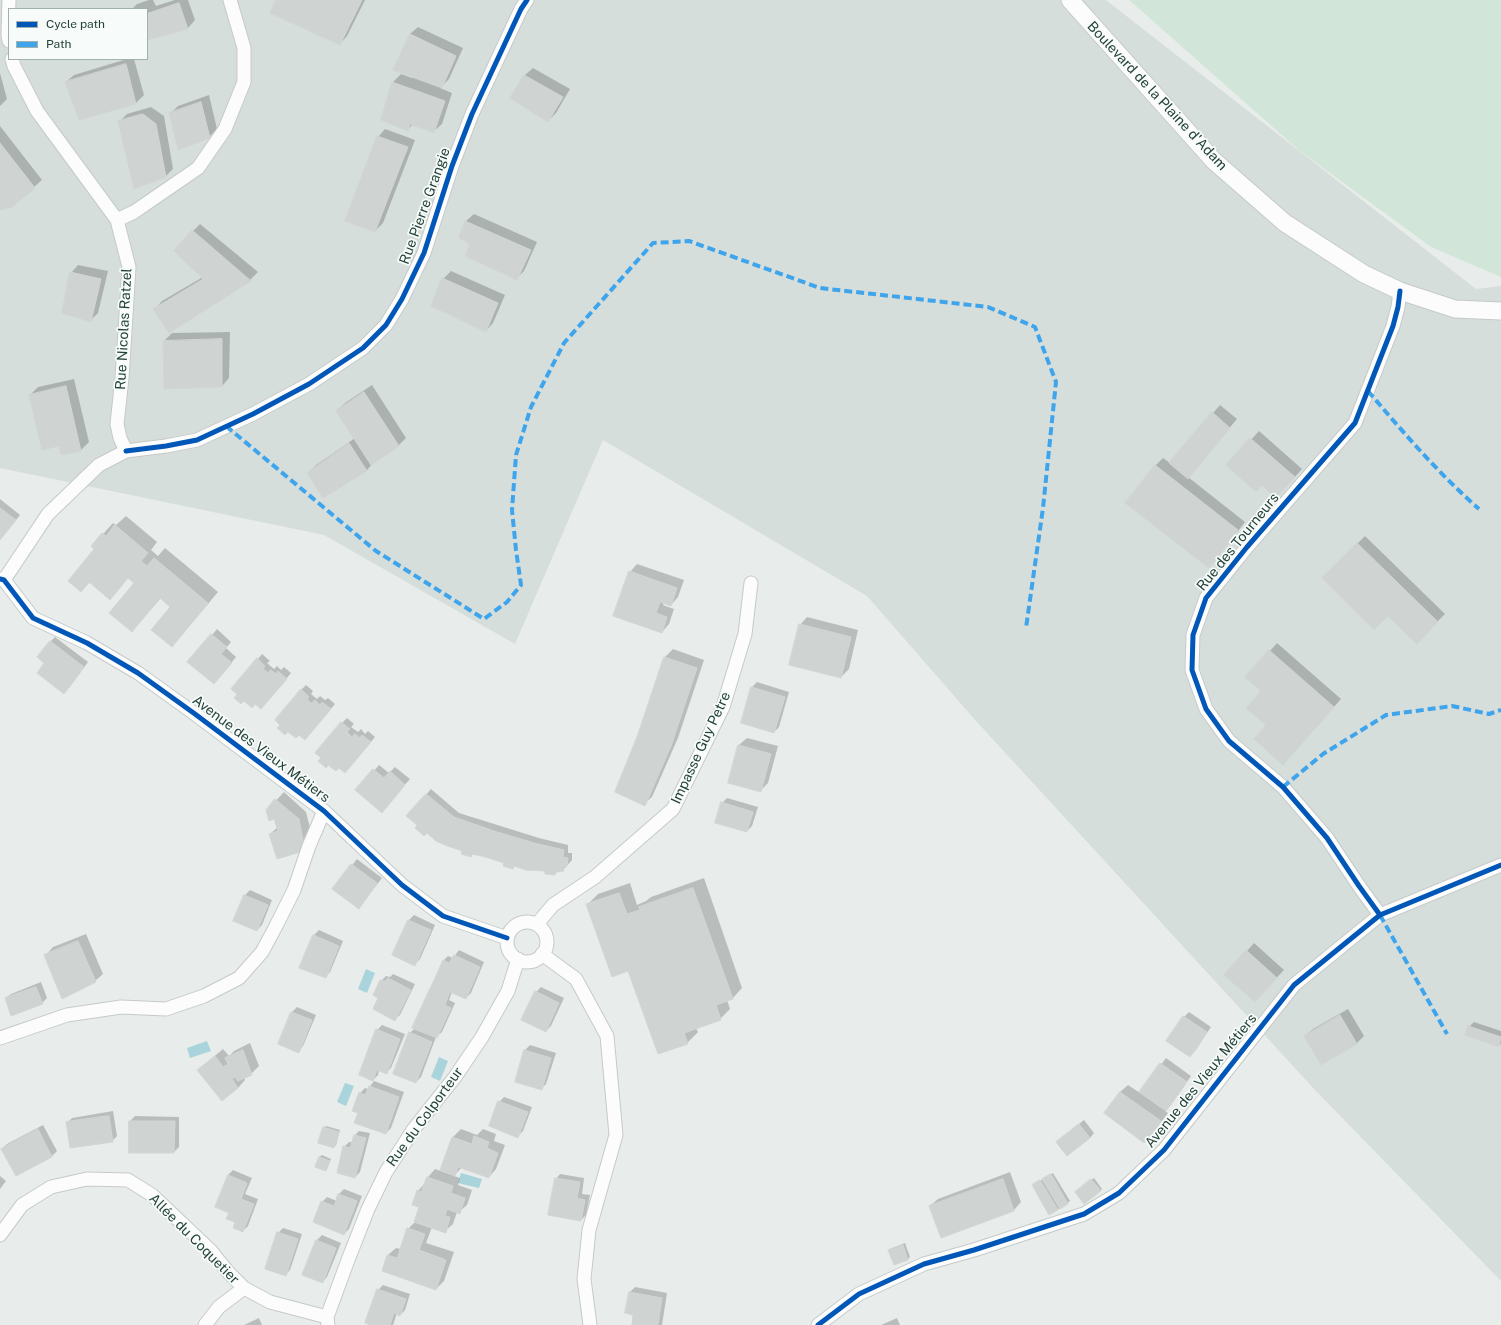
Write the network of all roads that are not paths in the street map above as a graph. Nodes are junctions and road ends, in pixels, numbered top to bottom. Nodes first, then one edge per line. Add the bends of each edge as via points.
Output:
1 (230, 0) edge
2 (526, 0) edge
3 (1070, 0) edge
4 (12, 60) edge
5 (117, 220) junction
6 (1400, 291) junction
7 (1501, 311) edge
8 (126, 451) junction
9 (2, 580) edge
10 (750, 583) dead end
11 (324, 812) junction
12 (1501, 865) edge
13 (1380, 915) junction
14 (537, 924) junction
15 (507, 938) junction
16 (542, 954) junction
17 (518, 960) junction
18 (0, 1038) edge
19 (0, 1235) edge
20 (244, 1288) junction
21 (328, 1321) edge
22 (205, 1325) edge
23 (590, 1325) edge
24 (818, 1325) edge

1 - 5 street via 244,48 244,82 225,129 198,168 134,212
2 - 8 street, Rue Pierre Grangie via 472,114 424,253 402,299 386,325 363,348 321,376 253,414 197,440
3 - 6 street, Boulevard de la Plaine d'Adam via 1214,161 1285,223 1364,274
4 - 5 street, Rue Nicolas Ratzel via 37,111
5 - 8 street, Rue Nicolas Ratzel via 129,267 117,424
6 - 7 street, Boulevard de la Plaine d'Adam via 1455,308
6 - 13 street, Rue des Tourneurs via 1393,326 1355,423 1247,546 1206,598 1193,634 1192,663 1192,670 1206,709 1230,741 1284,788 1327,838
8 - 9 street via 99,466 48,514
9 - 11 street, Avenue des Vieux Métiers via 33,618 87,643 138,673
10 - 14 street, Impasse Guy Petre via 745,634 723,707 674,809 595,877 553,905
11 - 15 street, Avenue des Vieux Métiers via 402,885 443,916
11 - 18 street via 294,890 276,926 262,952 239,978 204,996 166,1009 121,1007 67,1015
12 - 13 street, Avenue des Vieux Métiers
13 - 24 street, Avenue des Vieux Métiers via 1294,984 1164,1150 1119,1192 1084,1214 924,1264 859,1294
14 - 15 street via 518,923
14 - 16 street via 547,941
15 - 17 street via 508,950
16 - 17 street via 531,961
16 - 23 street via 576,979 608,1036 616,1135 589,1230 584,1279
17 - 21 street, Rue du Colporteur via 508,991 482,1037 455,1077 413,1130 386,1172 354,1246
19 - 20 street, Allée du Coquetier via 22,1205 51,1187 87,1179 128,1180 152,1195 211,1251
20 - 21 street, Allée du Coquetier via 270,1302
20 - 22 street, Allée du Coquetier via 219,1307

